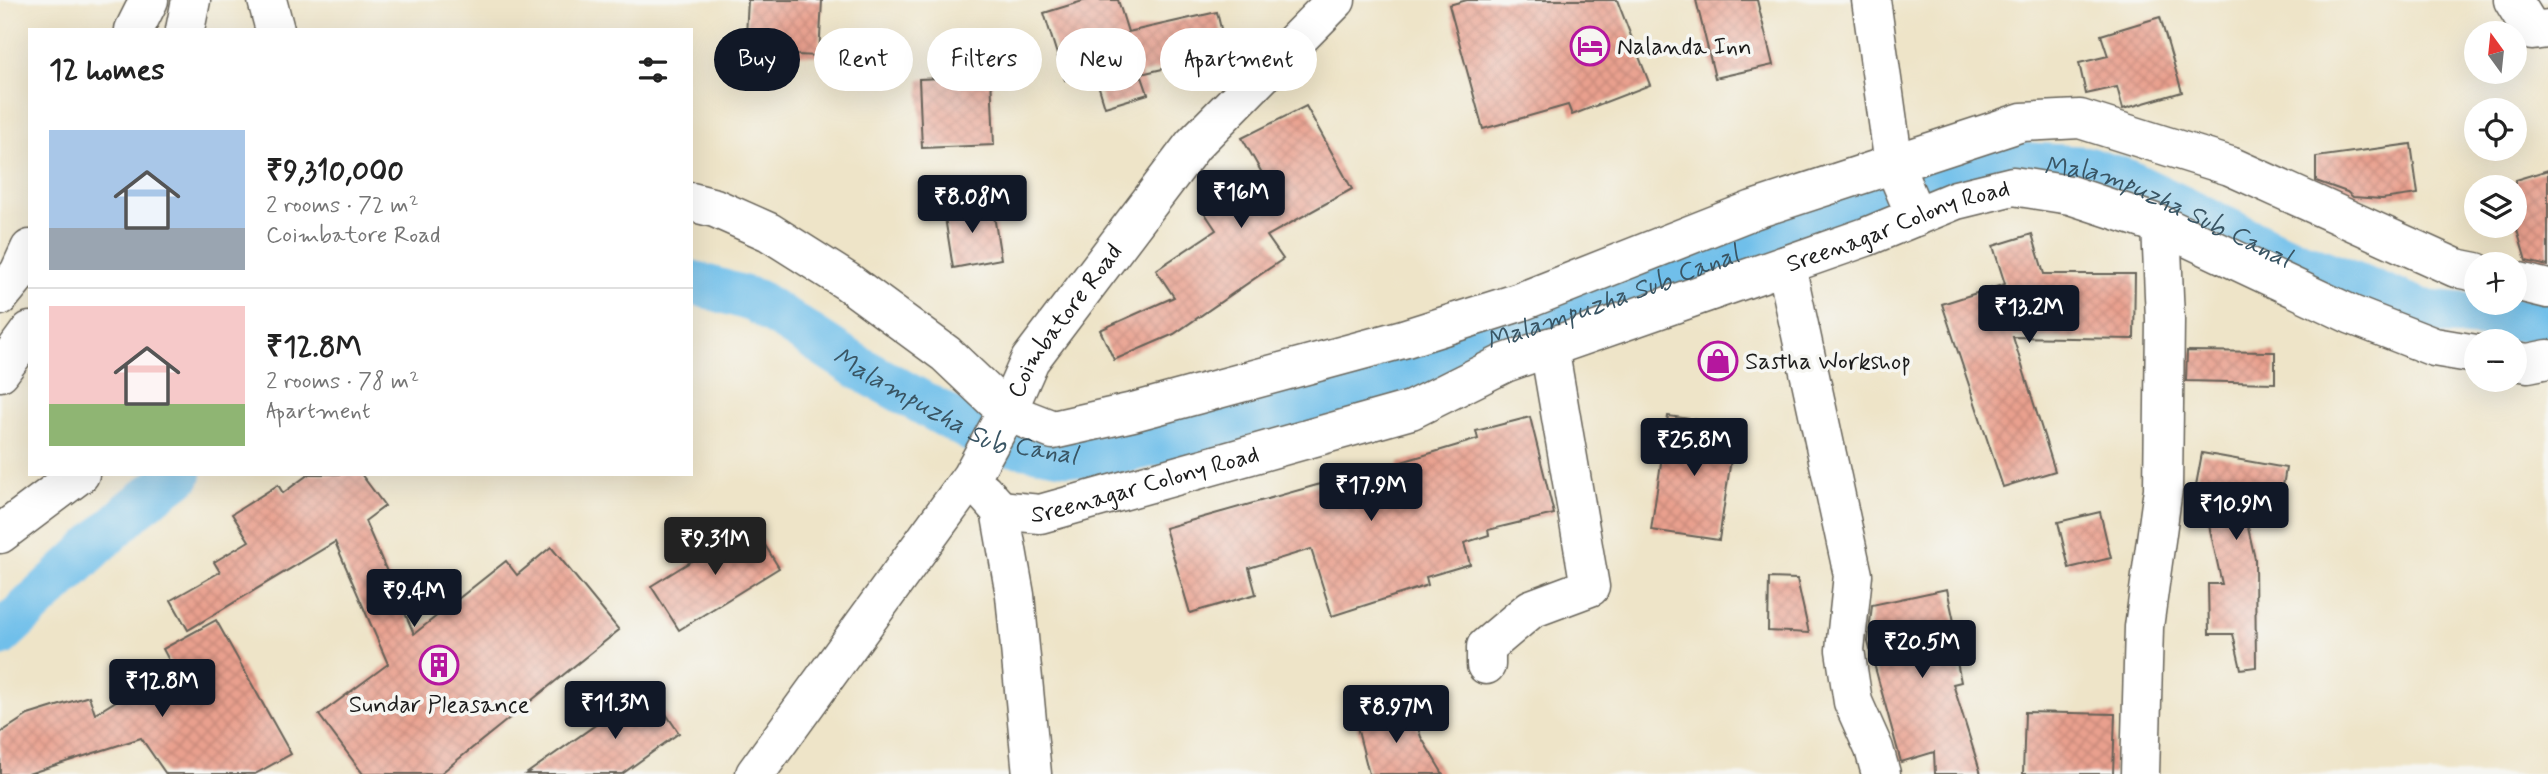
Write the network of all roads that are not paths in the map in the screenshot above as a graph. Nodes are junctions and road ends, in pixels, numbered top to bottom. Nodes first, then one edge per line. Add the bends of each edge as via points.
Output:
1 (149, 0) edge
2 (191, 0) edge
3 (267, 0) edge
4 (1336, 0) edge
5 (1871, 0) edge
6 (2512, 0) edge
7 (135, 28) edge
8 (185, 28) edge
9 (274, 28) edge
10 (2548, 29) edge
11 (1894, 165) junction
12 (693, 202) edge
13 (1916, 217) junction
14 (2161, 225) junction
15 (28, 253) edge
16 (1786, 265) junction
17 (2464, 270) edge
18 (2527, 284) edge
19 (2548, 289) edge
20 (0, 296) edge
21 (28, 334) edge
22 (1549, 347) junction
23 (2464, 352) edge
24 (2548, 359) edge
25 (2527, 363) edge
26 (0, 372) edge
27 (1007, 412) junction
28 (77, 476) edge
29 (971, 477) junction
30 (1000, 510) junction
31 (0, 534) edge
32 (1486, 665) dead end
33 (755, 774) edge
34 (1032, 774) edge
35 (1881, 774) edge
36 (2140, 774) edge

1 - 7 street
2 - 8 street
3 - 9 street
4 - 27 street, Coimbatore Road via 1193,145 1030,360
5 - 11 street
6 - 10 street via 2532,30
11 - 13 street
11 - 17 street via 2022,122 2080,119 2230,166
11 - 27 street via 1753,210 1520,302 1403,340 1053,430
12 - 27 street via 769,232 848,282 946,354
13 - 14 street, Sreenagar Colony Road via 2013,186 2070,195
13 - 16 street, Sreenagar Colony Road
14 - 23 street, Sreenagar Colony Road via 2352,315 2434,347
14 - 36 street via 2164,489 2144,626
15 - 20 street
16 - 22 street, Sreenagar Colony Road
16 - 35 street, Sreenagar Colony Road via 1853,575 1845,650 1853,702
18 - 19 street
21 - 26 street
22 - 30 street, Sreenagar Colony Road via 1505,363 1411,410 1040,514
22 - 32 street via 1590,587 1531,609 1486,647
24 - 25 street
27 - 29 street, Coimbatore Road
28 - 31 street
29 - 30 street
29 - 33 street, Coimbatore Road
30 - 34 street via 1015,595

